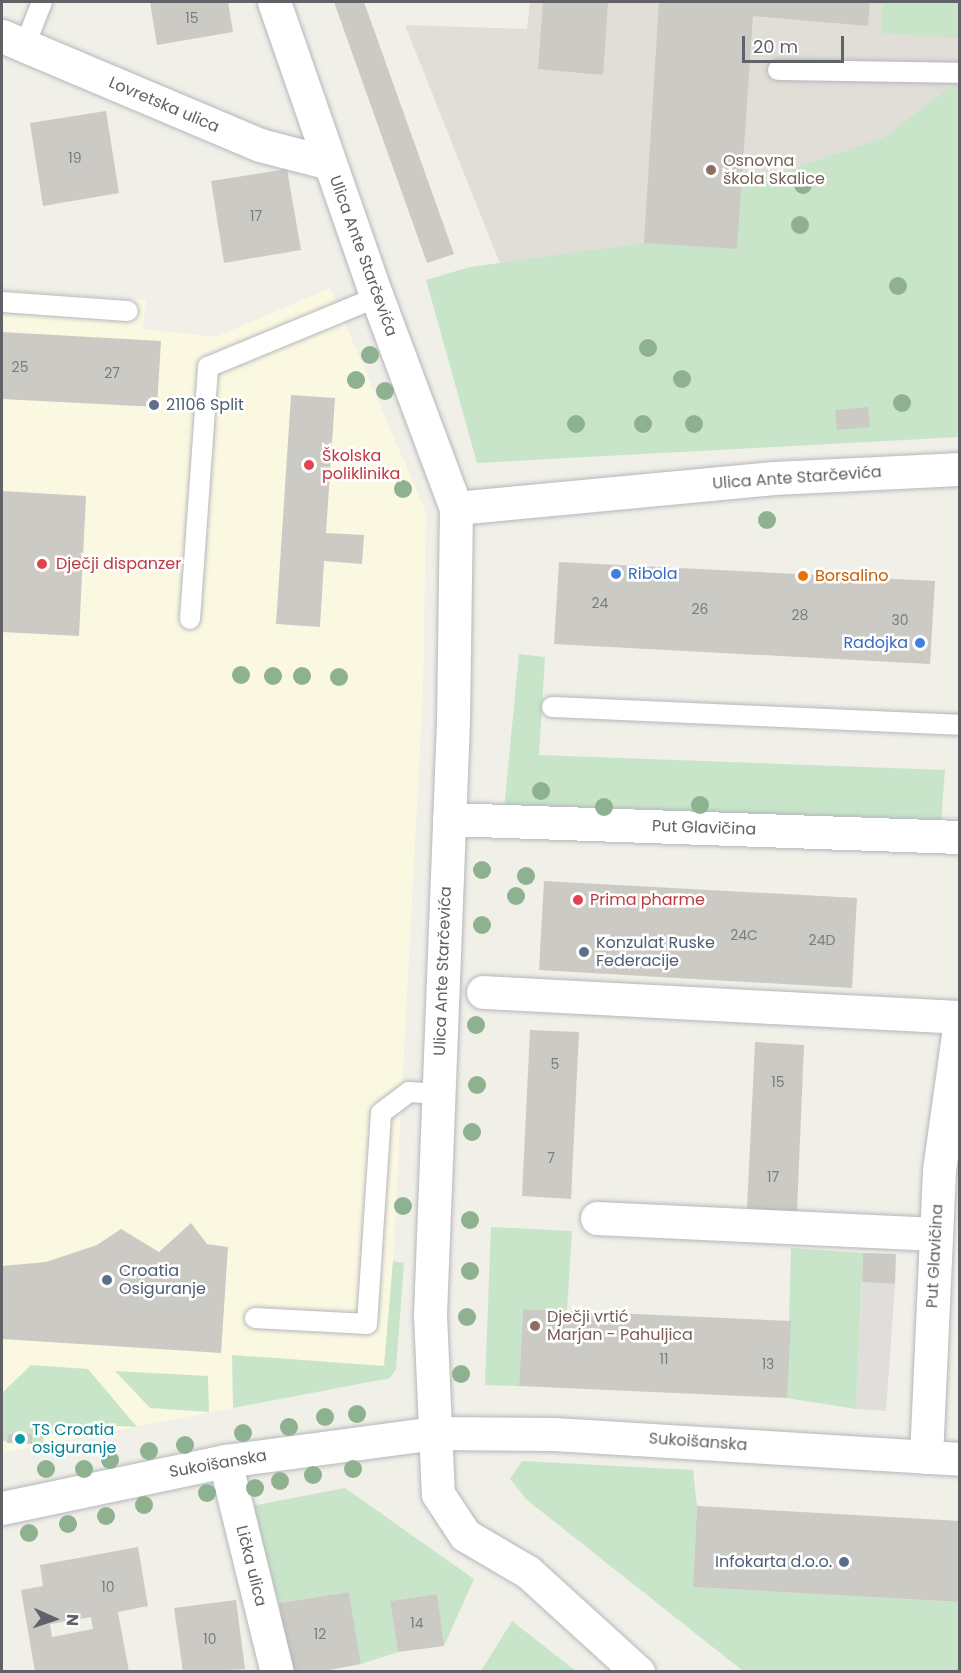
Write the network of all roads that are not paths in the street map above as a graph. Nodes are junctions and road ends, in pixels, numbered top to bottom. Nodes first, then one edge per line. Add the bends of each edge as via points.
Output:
1 (42, 2) edge
2 (274, 2) edge
3 (13, 41) edge
4 (778, 70) dead end
5 (960, 73) edge
6 (329, 163) junction
7 (377, 297) junction
8 (2, 302) edge
9 (128, 311) dead end
10 (960, 469) edge
11 (456, 508) junction
12 (190, 619) dead end
13 (552, 707) dead end
14 (960, 725) edge
15 (450, 819) junction
16 (950, 837) edge
17 (483, 992) dead end
18 (960, 1019) edge
19 (438, 1094) junction
20 (597, 1218) dead end
21 (936, 1234) junction
22 (255, 1318) dead end
23 (436, 1433) junction
24 (926, 1457) junction
25 (960, 1459) edge
26 (225, 1461) junction
27 (2, 1508) edge
28 (277, 1671) edge
29 (638, 1671) edge

1 - 3 lane
2 - 6 street, Ulica Ante Starčevića
3 - 6 street, Lovretska ulica via 260,146
4 - 5 lane
6 - 7 street, Ulica Ante Starčevića
7 - 11 street, Ulica Ante Starčevića
7 - 12 lane via 208,367
8 - 9 lane
10 - 11 street, Ulica Ante Starčevića via 774,478
11 - 15 street, Ulica Ante Starčevića
13 - 14 lane
15 - 16 street, Put Glavičina
15 - 19 street, Ulica Ante Starčevića
17 - 18 street
18 - 21 street, Put Glavičina via 939,1170
19 - 22 lane via 409,1092 381,1113 367,1324
19 - 23 street, Ulica Ante Starčevića via 430,1314
20 - 21 street
21 - 24 street, Put Glavičina
23 - 24 street, Sukoišanska via 554,1434
23 - 26 street, Sukoišanska
23 - 29 street via 438,1494 465,1535 528,1572
24 - 25 street, Sukoišanska
26 - 27 street, Sukoišanska
26 - 28 street, Lička ulica

